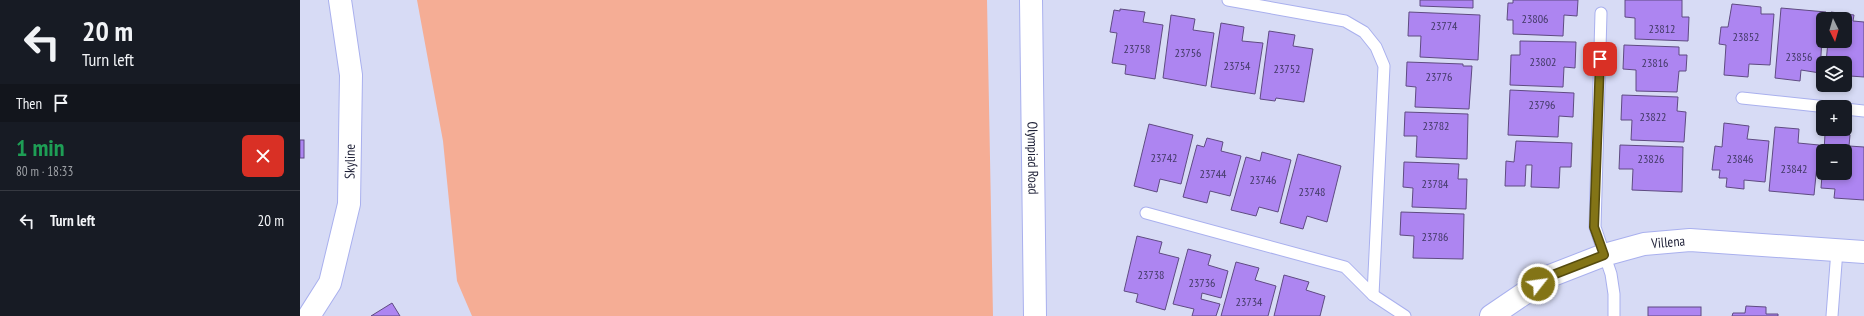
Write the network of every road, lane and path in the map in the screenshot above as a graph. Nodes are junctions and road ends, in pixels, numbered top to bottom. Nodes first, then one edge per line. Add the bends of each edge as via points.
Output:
1 (340, 0) edge
2 (1031, 0) edge
3 (1228, 0) edge
4 (1601, 13) dead end
5 (1742, 98) dead end
6 (1816, 106) edge
7 (1852, 110) edge
8 (1864, 111) edge
9 (1146, 213) dead end
10 (1837, 250) junction
11 (1864, 252) edge
12 (1604, 255) junction
13 (1373, 295) junction
14 (309, 316) edge
15 (1035, 316) edge
16 (1405, 316) edge
17 (1491, 316) edge
18 (1614, 316) edge
19 (1832, 316) edge

1 - 14 street, Skyline via 351,75 349,204 330,283
2 - 15 street, Olympiad Road
3 - 13 lane via 1345,21 1364,32 1376,47 1384,66
4 - 12 lane via 1594,227
5 - 6 lane
7 - 8 lane
9 - 13 lane via 1345,268
10 - 11 street, Villena
10 - 12 street, Villena via 1690,240 1644,244
10 - 19 lane
12 - 17 street, Villena via 1550,276
12 - 18 lane via 1611,274
13 - 16 lane

